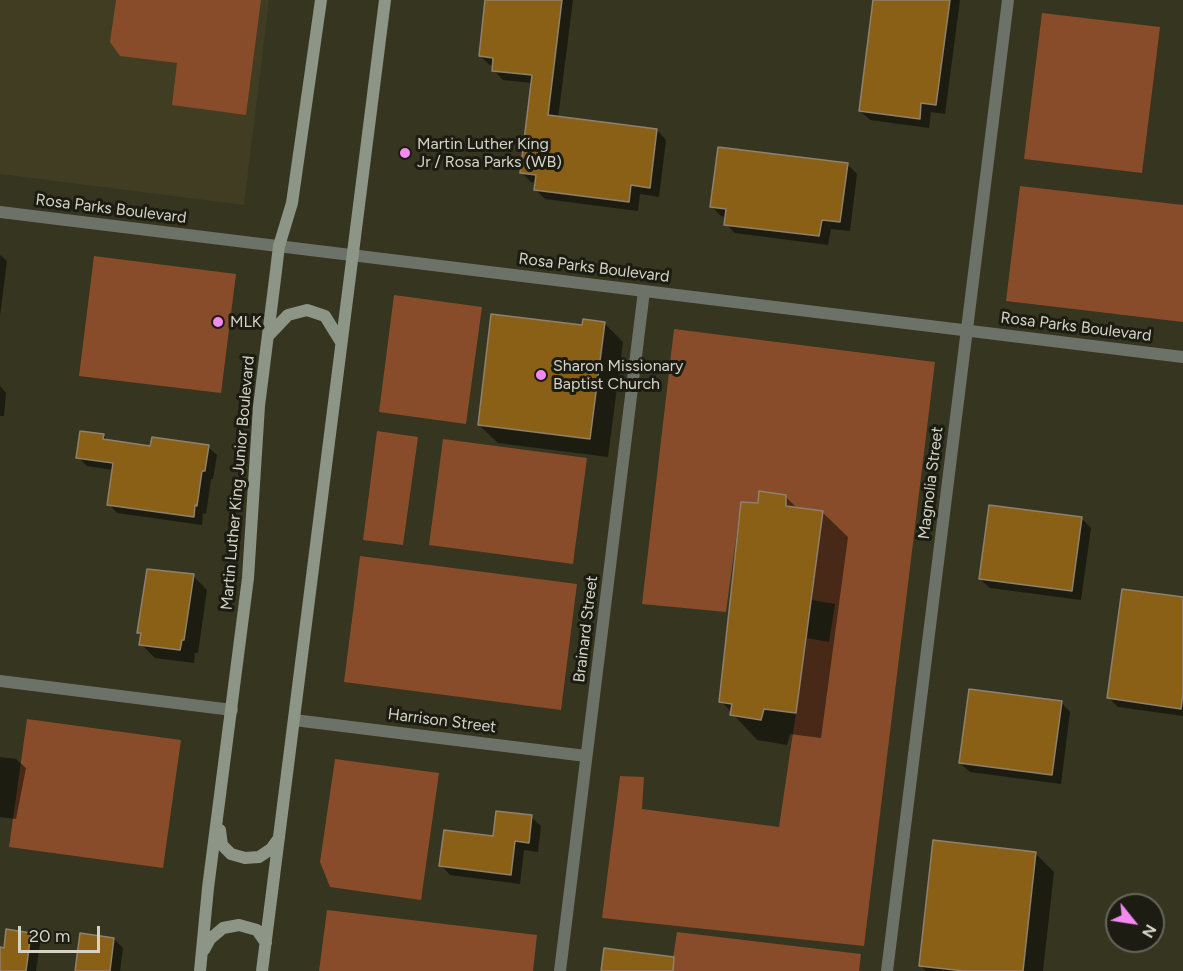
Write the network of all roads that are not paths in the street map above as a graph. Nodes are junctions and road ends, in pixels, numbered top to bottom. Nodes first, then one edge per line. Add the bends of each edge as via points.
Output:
1 (321, 0) edge
2 (385, 0) edge
3 (1008, 0) edge
4 (0, 212) edge
5 (279, 246) junction
6 (352, 255) junction
7 (644, 291) junction
8 (967, 330) junction
9 (267, 337) junction
10 (341, 342) junction
11 (1183, 357) edge
12 (0, 681) edge
13 (232, 710) junction
14 (294, 720) junction
15 (586, 756) junction
16 (218, 820) junction
17 (279, 837) junction
18 (266, 943) junction
19 (202, 955) junction
20 (200, 971) edge
21 (262, 971) edge
22 (560, 971) edge
23 (887, 971) edge

1 - 5 main road, Martin Luther King Junior Boulevard via 292,202
2 - 6 main road
3 - 8 street, Magnolia Street
4 - 5 street, Rosa Parks Boulevard
5 - 6 street, Rosa Parks Boulevard
5 - 9 main road, Martin Luther King Junior Boulevard
6 - 7 street, Rosa Parks Boulevard
6 - 10 main road
7 - 8 street, Rosa Parks Boulevard
7 - 15 street, Brainard Street
8 - 11 street, Rosa Parks Boulevard
8 - 23 street, Magnolia Street
9 - 10 main road via 288,315 307,310 325,316
9 - 13 main road, Martin Luther King Junior Boulevard via 248,578
10 - 14 main road
12 - 13 street
13 - 16 main road, Martin Luther King Junior Boulevard
14 - 15 street, Harrison Street
14 - 17 main road
15 - 22 street, Brainard Street
16 - 17 main road via 222,845 231,855 258,857 271,849
16 - 19 main road, Martin Luther King Junior Boulevard
17 - 18 main road
18 - 19 main road via 257,930 239,925 223,928 210,939
18 - 21 main road
19 - 20 main road, Martin Luther King Junior Boulevard

